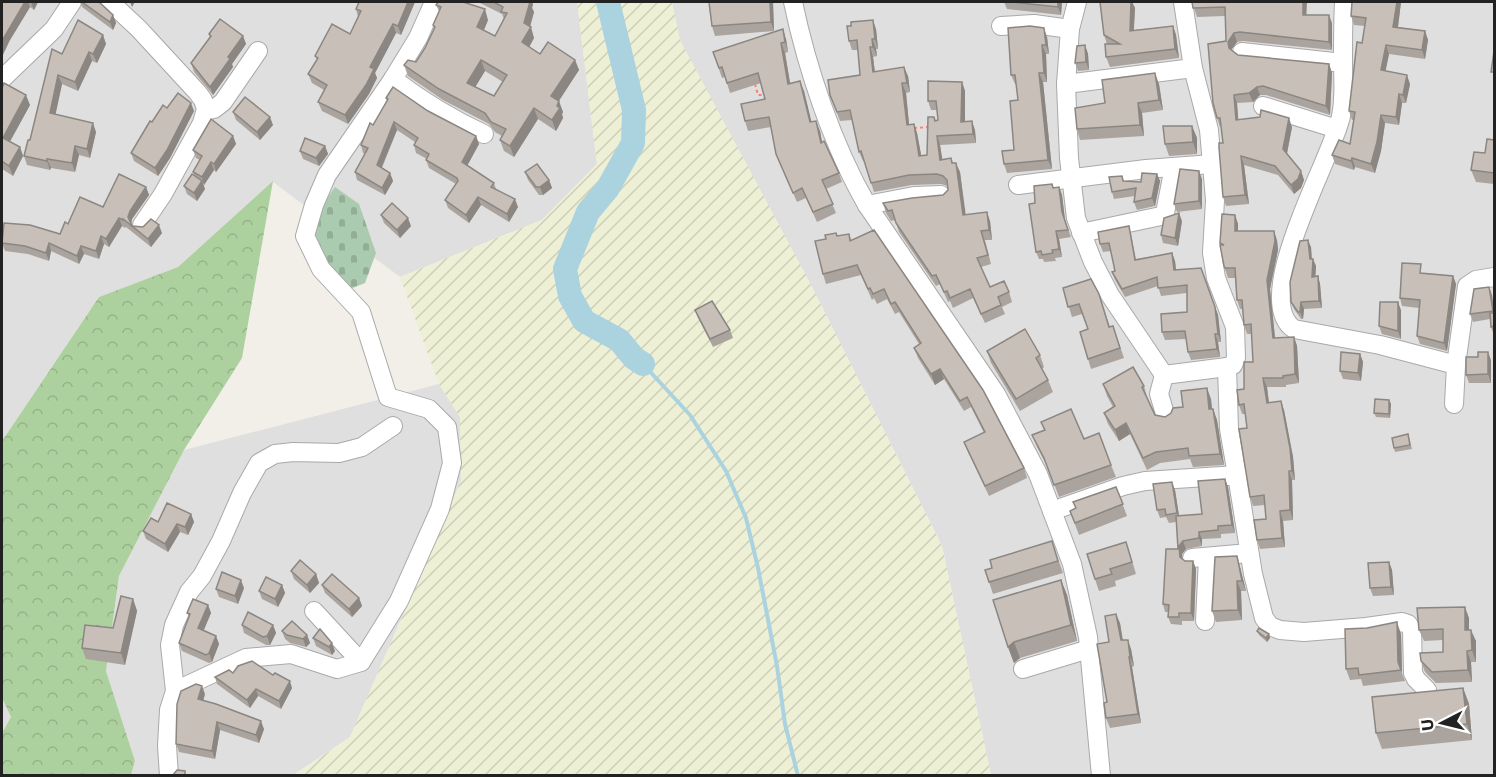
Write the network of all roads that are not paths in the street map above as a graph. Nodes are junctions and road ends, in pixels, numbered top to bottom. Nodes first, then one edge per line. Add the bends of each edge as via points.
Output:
1 (72, 2) edge
2 (110, 2) edge
3 (434, 2) edge
4 (793, 2) edge
5 (1077, 2) edge
6 (1183, 2) edge
7 (1344, 2) edge
8 (1001, 26) dead end
9 (1070, 29) junction
10 (258, 51) dead end
11 (1242, 52) dead end
12 (1343, 63) junction
13 (1193, 68) junction
14 (2, 79) edge
15 (393, 79) junction
16 (1066, 84) junction
17 (1263, 106) dead end
18 (206, 109) junction
19 (1337, 129) junction
20 (484, 134) dead end
21 (1212, 164) junction
22 (1174, 167) junction
23 (1072, 180) junction
24 (1017, 185) dead end
25 (941, 195) edge
26 (867, 205) junction
27 (142, 225) edge
28 (1081, 233) junction
29 (1494, 277) edge
30 (1456, 365) junction
31 (1227, 367) junction
32 (1164, 375) junction
33 (1454, 404) dead end
34 (1166, 417) edge
35 (393, 426) dead end
36 (1237, 475) junction
37 (1052, 511) junction
38 (1249, 554) junction
39 (1076, 581) junction
40 (1055, 587) edge
41 (314, 611) dead end
42 (1205, 621) dead end
43 (1089, 649) junction
44 (361, 662) junction
45 (1023, 669) dead end
46 (1426, 690) edge
47 (176, 692) junction
48 (169, 776) edge
49 (1101, 776) edge

1 - 14 street via 54,29
2 - 18 street via 198,93
3 - 15 street
4 - 26 street via 815,83 850,175
5 - 9 street
6 - 13 street
7 - 12 street
8 - 9 street via 1034,24
9 - 16 street
10 - 18 street via 223,102 214,109
11 - 12 street
12 - 19 street via 1343,106
13 - 16 street
13 - 21 street via 1209,130
15 - 20 street via 447,116
15 - 44 street via 327,175 305,236 321,269 362,312 388,397 429,409 447,427 452,463 440,508 399,601
16 - 23 street
17 - 19 street
18 - 27 street via 163,194
19 - 30 street via 1295,235 1280,300 1282,314 1294,329
21 - 22 street
21 - 31 street via 1212,253 1216,278 1235,327 1237,347 1233,365
22 - 23 street
22 - 28 street via 1161,216
23 - 24 street
23 - 28 street
25 - 26 street
26 - 37 street via 996,394 1038,474
28 - 32 street via 1110,295
29 - 30 street via 1467,286
30 - 33 street
31 - 32 street
31 - 36 street via 1229,429
32 - 34 street via 1159,394
35 - 47 street via 362,447 339,453 275,454 259,463 207,567 178,612 170,645
36 - 37 street via 1145,481
36 - 38 street
37 - 39 street
38 - 42 street via 1200,558
38 - 46 street via 1264,618 1270,626 1304,632 1408,624 1412,630 1413,673
39 - 40 street
39 - 43 street
41 - 44 street
43 - 45 street
43 - 49 street
44 - 47 street via 337,669 291,654 246,657
47 - 48 street via 169,710

